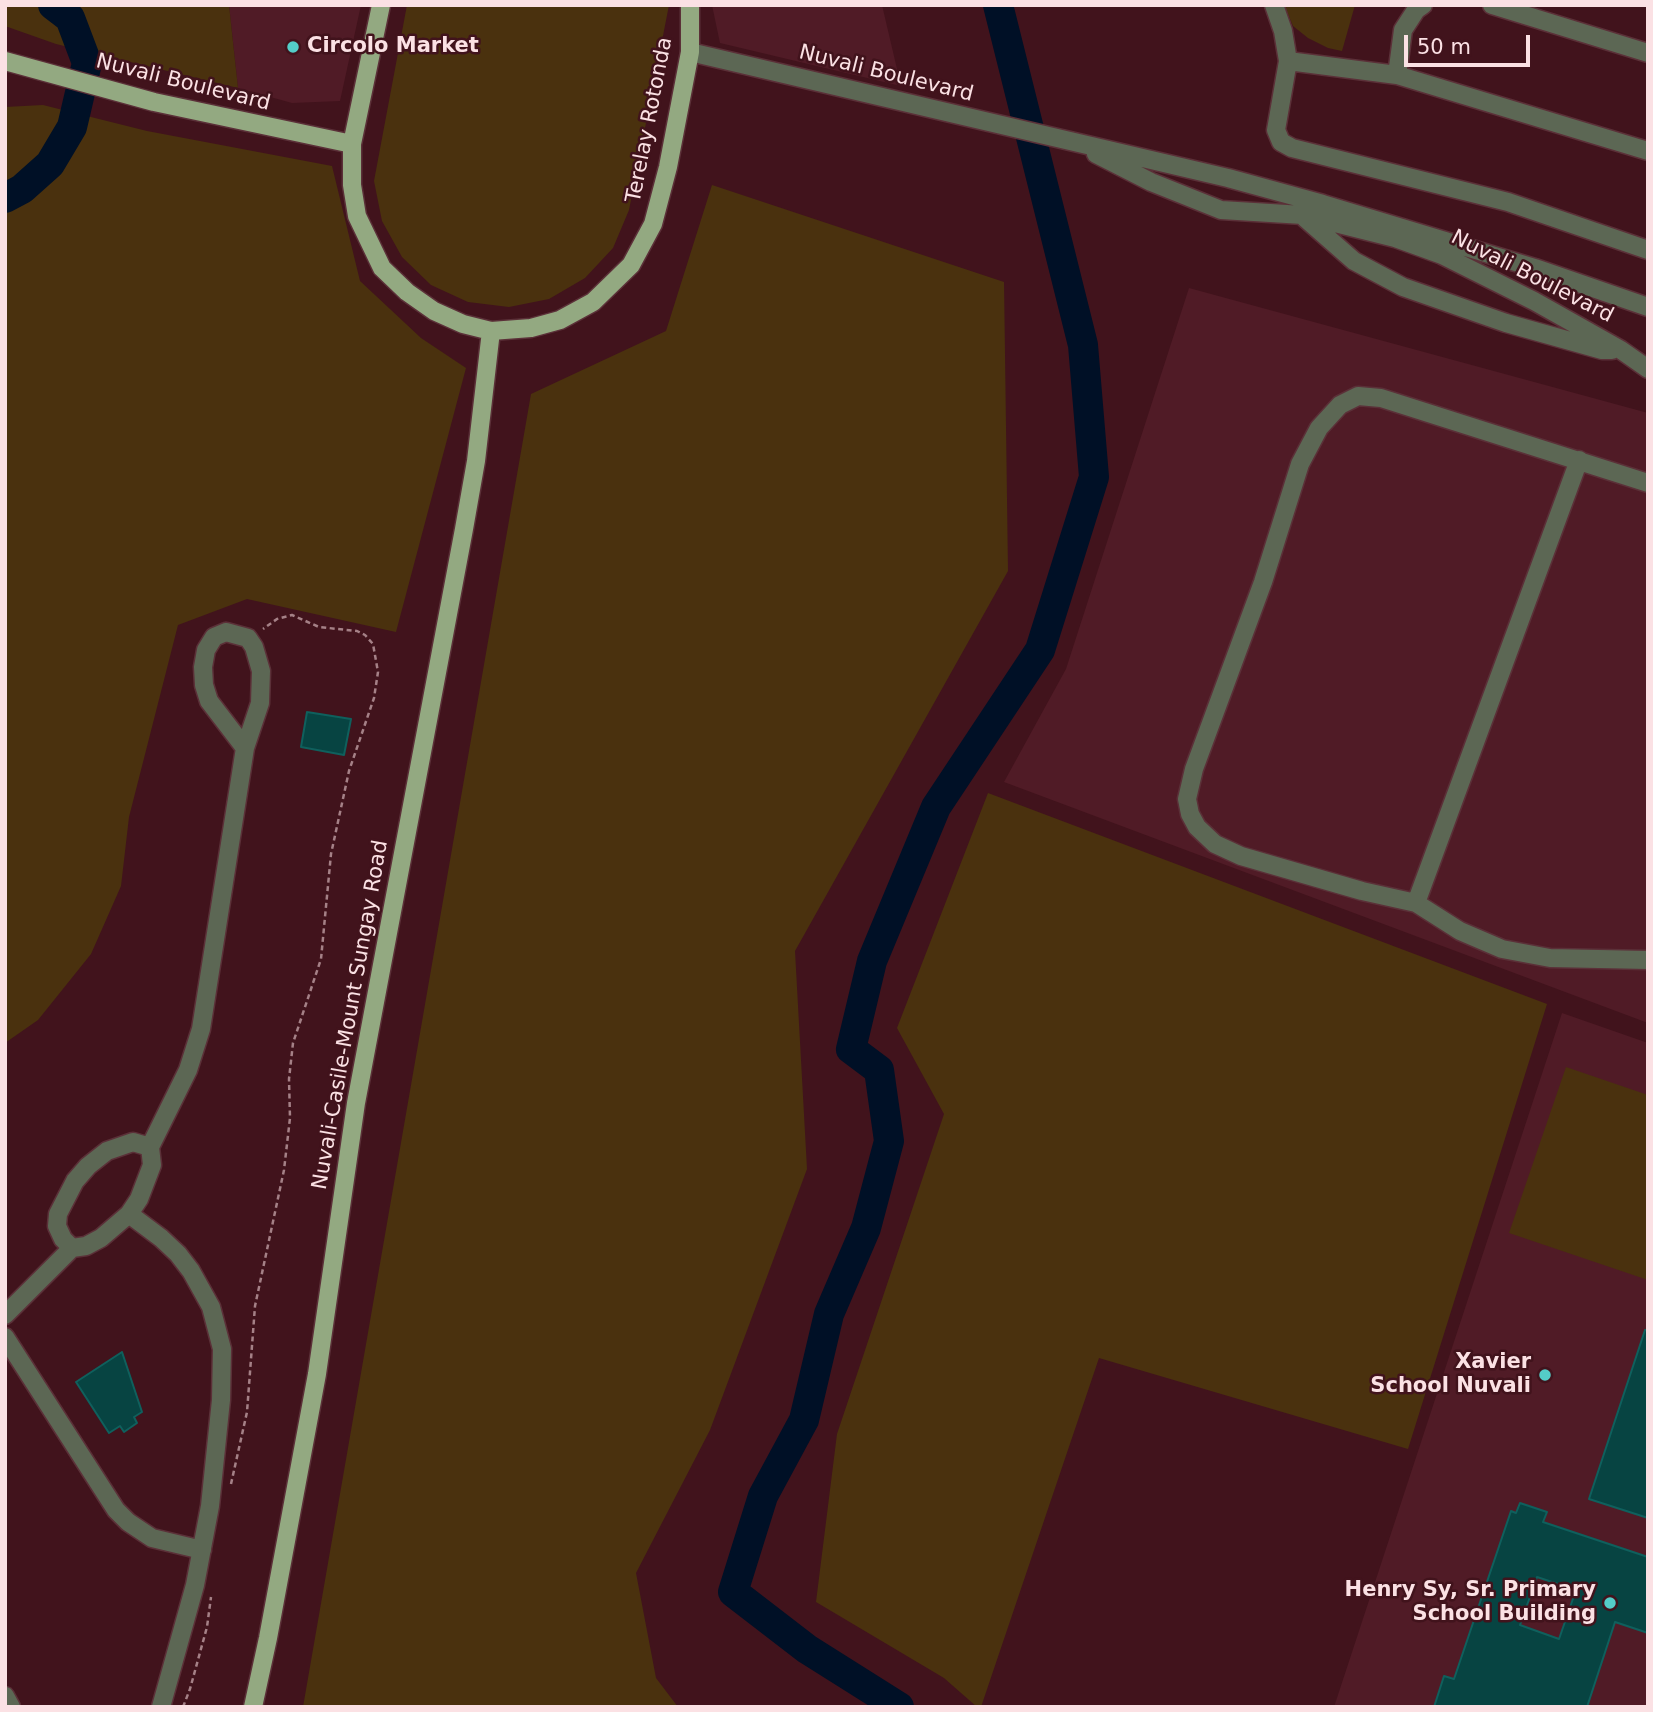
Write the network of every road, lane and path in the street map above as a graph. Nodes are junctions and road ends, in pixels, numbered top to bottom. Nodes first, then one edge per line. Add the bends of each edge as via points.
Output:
1 (381, 5) edge
2 (690, 5) edge
3 (1274, 5) edge
4 (1423, 5) edge
5 (1492, 5) edge
6 (690, 52) junction
7 (1648, 52) edge
8 (5, 61) edge
9 (1288, 61) junction
10 (1397, 75) junction
11 (1071, 141) junction
12 (352, 144) junction
13 (1648, 151) edge
14 (1303, 215) junction
15 (1648, 250) edge
16 (1496, 257) junction
17 (1490, 277) junction
18 (1648, 307) edge
19 (491, 331) junction
20 (1621, 350) junction
21 (1648, 369) edge
22 (1578, 460) junction
23 (1648, 483) edge
24 (263, 629) dead end
25 (245, 748) junction
26 (1416, 903) junction
27 (1648, 960) edge
28 (150, 1147) junction
29 (129, 1214) junction
30 (72, 1248) junction
31 (5, 1315) edge
32 (5, 1337) edge
33 (230, 1489) dead end
34 (202, 1550) junction
35 (212, 1589) dead end
36 (5, 1696) edge
37 (11, 1707) edge
38 (161, 1707) edge
39 (183, 1707) edge
40 (253, 1707) edge

1 - 12 main road, Terelay Rotonda
2 - 6 main road, Terelay Rotonda
3 - 9 street
4 - 10 street via 1403,30
5 - 7 street
6 - 11 street, Nuvali Boulevard
6 - 19 main road, Terelay Rotonda via 653,224 631,265 593,302 560,320
8 - 12 main road, Nuvali Boulevard via 153,102
9 - 10 street
9 - 15 street via 1276,130 1281,142 1292,148 1507,202
10 - 13 street
11 - 14 street, Nuvali Boulevard via 1151,182 1221,210
11 - 16 street, Nuvali Boulevard via 1311,201
12 - 19 main road, Terelay Rotonda via 357,216 382,268 434,311
14 - 17 street, Nuvali Boulevard via 1395,238
14 - 20 street via 1354,261 1403,286 1506,323 1602,350
16 - 17 street
16 - 18 street, Nuvali Boulevard
17 - 20 street, Nuvali Boulevard
19 - 40 main road, Nuvali-Casile-Mount Sungay Road via 464,529 356,1103 317,1374
20 - 21 street, Nuvali Boulevard
22 - 23 street
22 - 26 street
22 - 26 street via 1381,398 1358,396 1340,405 1319,428 1300,464 1194,769 1187,799 1190,814 1215,844 1241,856
24 - 33 path via 292,615 319,627 357,631 373,644 378,672 331,854 321,959 293,1043 284,1170 255,1306 247,1412
25 - 25 street via 260,703 261,671 248,638 226,632 214,637 206,650 204,685 209,701
25 - 28 street via 201,1029 188,1070
26 - 27 street via 1460,931 1502,949 1550,958
28 - 29 street via 150,1173
28 - 30 street via 132,1142 107,1151 75,1181 58,1214 57,1226
29 - 30 street via 94,1243
29 - 34 street via 178,1254 201,1288 218,1329 223,1368 220,1412
30 - 31 street
32 - 34 street via 116,1510 152,1538
34 - 38 street
35 - 39 path via 207,1627
36 - 37 street

